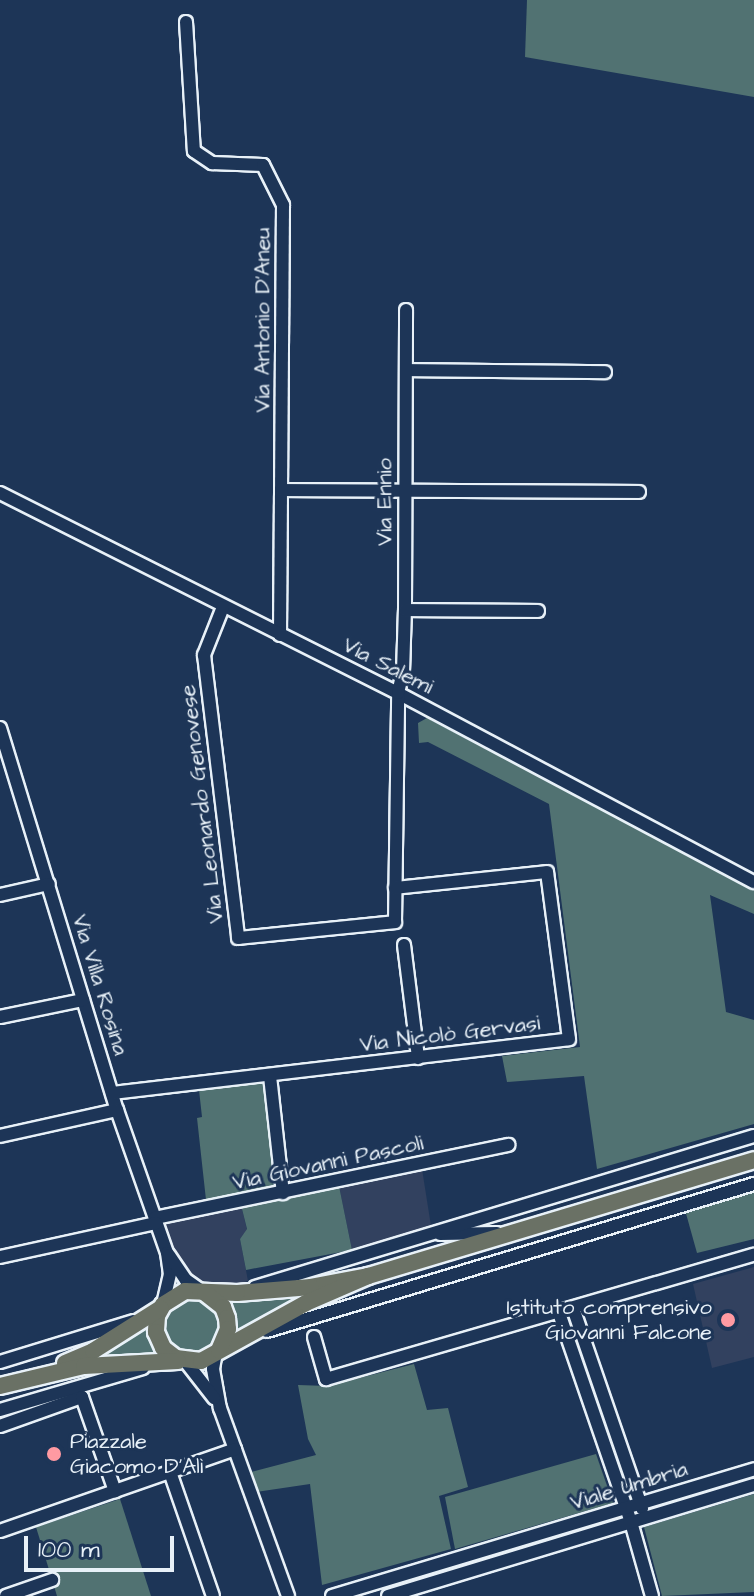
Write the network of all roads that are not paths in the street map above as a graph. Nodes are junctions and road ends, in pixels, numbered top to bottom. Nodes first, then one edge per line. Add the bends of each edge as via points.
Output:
1 (186, 22) dead end
2 (406, 310) dead end
3 (406, 370) junction
4 (605, 372) dead end
5 (282, 490) junction
6 (405, 491) junction
7 (639, 492) dead end
8 (0, 493) edge
9 (223, 607) junction
10 (405, 610) junction
11 (538, 611) dead end
12 (280, 635) junction
13 (398, 693) junction
14 (0, 728) edge
15 (754, 882) edge
16 (49, 884) junction
17 (395, 888) junction
18 (0, 895) edge
19 (395, 922) joint
20 (404, 945) dead end
21 (83, 1000) junction
22 (0, 1017) edge
23 (418, 1058) junction
24 (270, 1076) junction
25 (112, 1093) junction
26 (117, 1110) junction
27 (0, 1136) edge
28 (754, 1136) edge
29 (509, 1145) dead end
30 (754, 1160) edge
31 (754, 1184) edge
32 (283, 1193) junction
33 (156, 1220) junction
34 (512, 1233) junction
35 (424, 1234) junction
36 (167, 1253) junction
37 (754, 1255) edge
38 (0, 1257) edge
39 (368, 1276) junction
40 (204, 1292) junction
41 (237, 1293) junction
42 (573, 1308) junction
43 (157, 1310) junction
44 (559, 1313) junction
45 (314, 1337) dead end
46 (237, 1340) junction
47 (218, 1351) junction
48 (181, 1361) junction
49 (0, 1362) edge
50 (34, 1376) junction
51 (0, 1386) edge
52 (607, 1407) junction
53 (220, 1408) junction
54 (0, 1410) edge
55 (593, 1412) junction
56 (0, 1426) edge
57 (235, 1449) junction
58 (754, 1469) edge
59 (170, 1472) junction
60 (754, 1485) edge
61 (115, 1491) junction
62 (640, 1503) junction
63 (626, 1507) junction
64 (645, 1518) junction
65 (631, 1522) junction
66 (0, 1531) edge
67 (515, 1541) junction
68 (520, 1556) junction
69 (416, 1571) junction
70 (52, 1580) dead end
71 (420, 1586) junction
72 (6, 1596) edge
73 (213, 1596) edge
74 (288, 1596) edge
75 (332, 1596) edge
76 (388, 1596) edge
77 (652, 1596) edge

1 - 5 street, Via Antonio D'Aneu via 194,151 212,163 263,165 283,205
2 - 3 street, Via Ennio
3 - 4 street
3 - 6 street, Via Ennio
5 - 6 street
5 - 12 street, Via Antonio D'Aneu
6 - 7 street
6 - 10 street, Via Ennio
8 - 9 street, Via Salemi
9 - 12 street, Via Salemi
9 - 19 street, Via Leonardo Genovese via 204,655 238,938
10 - 11 street
10 - 13 street, Via Ennio
12 - 13 street, Via Salemi
13 - 15 street, Via Salemi
13 - 17 street, Via Ennio
14 - 16 street, Via Villa Rosina
16 - 18 street
16 - 21 street, Via Villa Rosina
17 - 19 street, Via Ennio
17 - 23 street, Via Nicolò Gervasi via 547,872 569,1039
20 - 23 street
21 - 22 street
21 - 25 street, Via Villa Rosina
23 - 24 street, Via Nicolò Gervasi
24 - 25 street, Via Nicolò Gervasi
24 - 32 street
25 - 26 street, Via Villa Rosina
26 - 27 street
26 - 33 street, Via Villa Rosina
28 - 35 street
29 - 32 street, Via Giovanni Pascoli
30 - 34 main road
31 - 46 street
32 - 33 street, Via Giovanni Pascoli
33 - 36 street, Via Villa Rosina
33 - 38 street, Via Giovanni Pascoli
34 - 35 street
34 - 39 main road
35 - 41 street
36 - 40 street, Via Villa Rosina via 186,1280
36 - 43 street, Via Villa Rosina via 170,1274
37 - 42 street
39 - 41 main road
39 - 46 main road
40 - 41 main road
40 - 43 main road via 176,1294
40 - 47 main road via 227,1318
42 - 44 street
42 - 52 street
43 - 48 main road via 159,1340
43 - 49 street
43 - 50 main road via 93,1351
44 - 45 street via 326,1379
44 - 55 street
46 - 47 main road
47 - 48 main road via 201,1361
47 - 53 street via 213,1369
48 - 50 main road via 113,1362
48 - 53 street
48 - 54 street
50 - 51 main road
52 - 55 street
52 - 62 street
53 - 57 street
55 - 63 street
56 - 61 street via 82,1397
57 - 59 street
57 - 74 street
58 - 62 street, Viale Umbria
59 - 61 street
59 - 73 street
60 - 64 street, Viale Umbria
61 - 66 street
62 - 63 street, Viale Umbria
62 - 64 street
63 - 65 street
63 - 67 street, Viale Umbria
64 - 65 street, Viale Umbria
65 - 68 street, Viale Umbria
65 - 77 street
67 - 68 street
67 - 69 street, Viale Umbria
68 - 71 street, Viale Umbria
69 - 71 street
69 - 75 street, Viale Umbria
70 - 72 street
71 - 76 street, Viale Umbria

